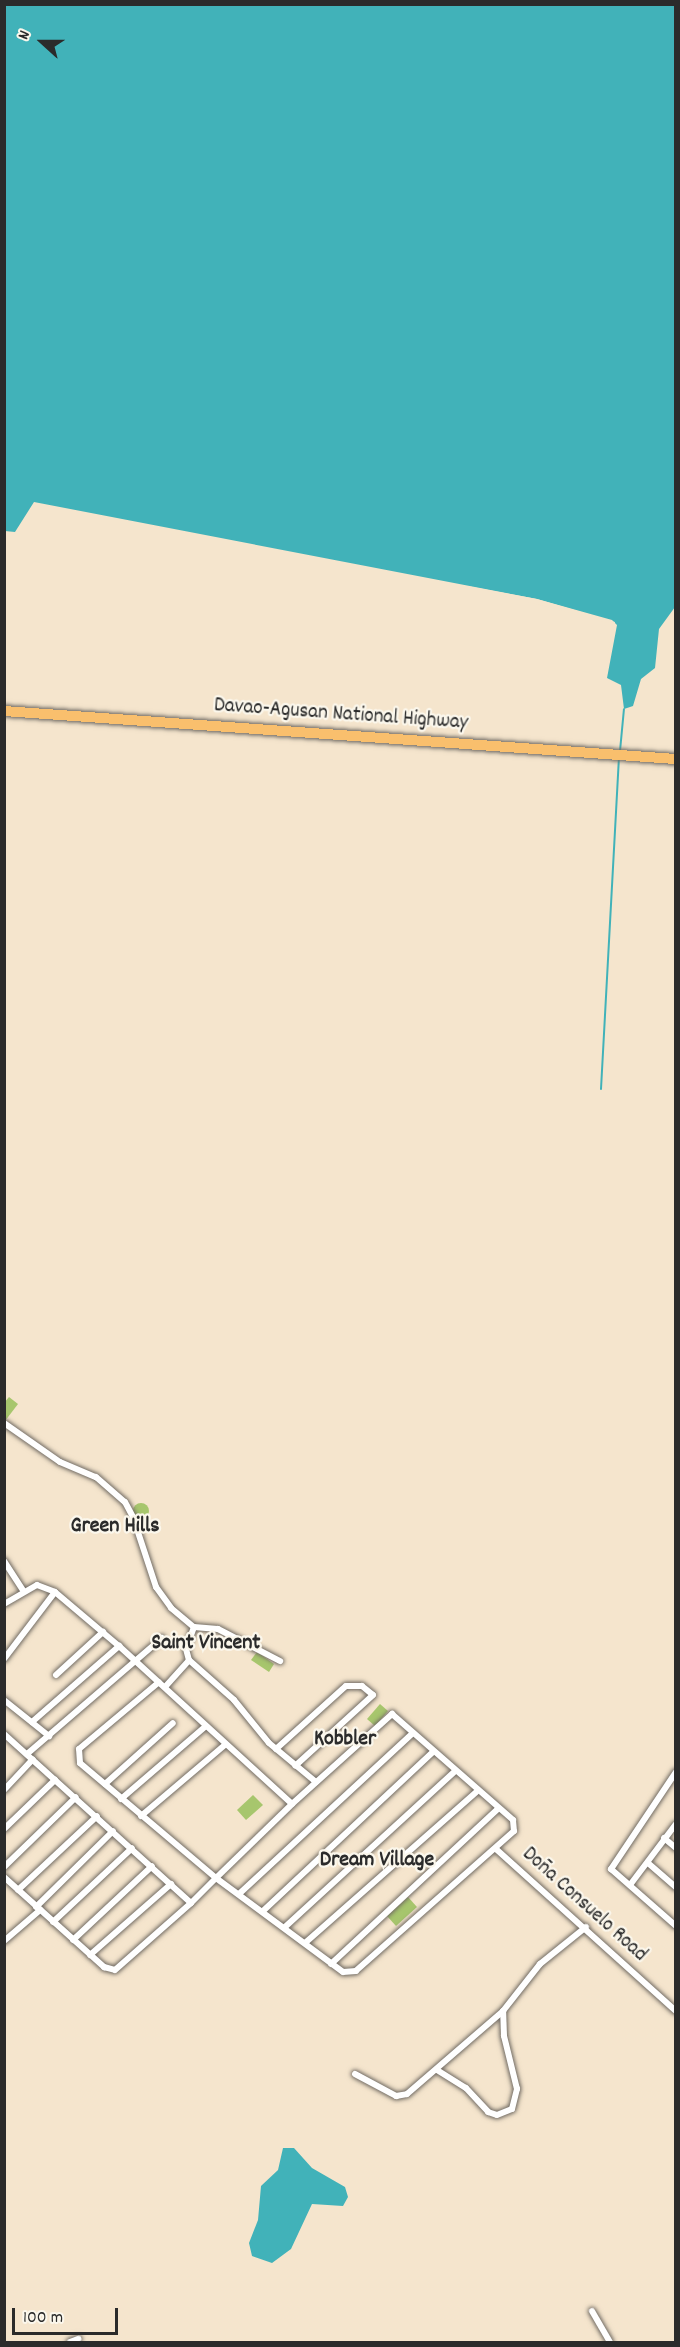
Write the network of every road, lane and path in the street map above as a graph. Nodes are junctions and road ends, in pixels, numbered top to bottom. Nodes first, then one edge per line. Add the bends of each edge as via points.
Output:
1 (4, 711) edge
2 (675, 759) edge
3 (4, 1423) edge
4 (4, 1561) edge
5 (22, 1590) junction
6 (55, 1592) junction
7 (4, 1604) edge
8 (194, 1627) junction
9 (103, 1632) junction
10 (162, 1638) dead end
11 (119, 1646) junction
12 (4, 1659) edge
13 (189, 1660) junction
14 (280, 1661) dead end
15 (138, 1663) junction
16 (56, 1675) dead end
17 (159, 1682) junction
18 (165, 1687) junction
19 (4, 1700) edge
20 (32, 1722) junction
21 (173, 1723) dead end
22 (206, 1726) junction
23 (413, 1733) junction
24 (4, 1734) edge
25 (49, 1736) junction
26 (226, 1744) junction
27 (276, 1749) junction
28 (433, 1752) junction
29 (27, 1754) junction
30 (33, 1759) junction
31 (295, 1766) junction
32 (454, 1772) junction
33 (675, 1772) edge
34 (55, 1780) junction
35 (316, 1782) junction
36 (105, 1784) junction
37 (4, 1790) edge
38 (476, 1792) junction
39 (76, 1797) junction
40 (121, 1799) junction
41 (292, 1804) junction
42 (498, 1809) junction
43 (97, 1816) junction
44 (141, 1816) junction
45 (675, 1824) edge
46 (4, 1829) edge
47 (113, 1831) junction
48 (664, 1838) junction
49 (132, 1848) junction
50 (675, 1848) edge
51 (496, 1849) junction
52 (648, 1863) junction
53 (152, 1866) junction
54 (4, 1867) edge
55 (4, 1877) edge
56 (216, 1878) junction
57 (171, 1884) junction
58 (630, 1885) junction
59 (675, 1887) edge
60 (18, 1890) junction
61 (239, 1894) junction
62 (191, 1903) junction
63 (38, 1909) junction
64 (262, 1911) junction
65 (53, 1922) junction
66 (675, 1926) edge
67 (285, 1927) junction
68 (586, 1927) junction
69 (73, 1940) junction
70 (4, 1941) edge
71 (305, 1943) junction
72 (90, 1955) junction
73 (331, 1964) junction
74 (503, 2011) junction
75 (675, 2011) edge
76 (437, 2070) junction
77 (356, 2074) dead end
78 (592, 2311) dead end
79 (78, 2339) dead end
80 (70, 2343) edge
81 (610, 2343) edge

1 - 2 highway, Davao-Agusan National Highway
3 - 8 street via 60,1462 96,1477 125,1502 160,1596
4 - 5 street
5 - 6 street via 37,1585
5 - 7 street
6 - 9 street
6 - 12 street
8 - 13 street via 186,1649
8 - 14 street via 218,1629
9 - 11 street
9 - 16 street
10 - 15 street
11 - 15 street
11 - 20 street
13 - 18 street
13 - 27 street via 234,1700
15 - 17 street
15 - 25 street
17 - 18 street
17 - 36 street via 78,1752 80,1762
18 - 22 street
19 - 20 street
20 - 25 street
21 - 36 street
22 - 26 street
22 - 40 street
23 - 28 street
23 - 35 street via 392,1714
23 - 61 street
24 - 29 street
25 - 29 street
26 - 41 street
26 - 44 street
27 - 31 street
27 - 31 street via 346,1686 362,1686 373,1695
28 - 32 street
28 - 64 street
29 - 30 street
30 - 34 street
30 - 37 street
31 - 35 street
32 - 38 street
32 - 67 street
33 - 58 street via 611,1869
34 - 39 street
34 - 46 street
35 - 41 street
36 - 40 street
38 - 42 street
38 - 71 street
39 - 43 street
39 - 54 street
40 - 44 street
41 - 56 street
42 - 51 street via 516,1827
42 - 73 street
43 - 47 street
43 - 60 street
44 - 56 street
45 - 48 street
47 - 49 street
47 - 63 street
48 - 50 street
48 - 52 street
49 - 53 street
49 - 65 street
51 - 68 street, Doña Consuelo Road
51 - 73 street via 356,1971 347,1973
52 - 58 street
52 - 59 street
53 - 57 street
53 - 69 street
55 - 60 street
56 - 61 street
56 - 62 street
57 - 62 street
57 - 72 street
58 - 66 street
60 - 63 street
61 - 64 street
62 - 72 street via 115,1970
63 - 65 street
63 - 70 street
64 - 67 street
65 - 69 street
67 - 71 street
68 - 74 street via 540,1964
68 - 75 street, Doña Consuelo Road
69 - 72 street
71 - 73 street
74 - 76 street
74 - 76 street via 504,2036 517,2089 512,2109 497,2115 488,2112 466,2088
76 - 77 street via 402,2096
78 - 81 street
79 - 80 street

